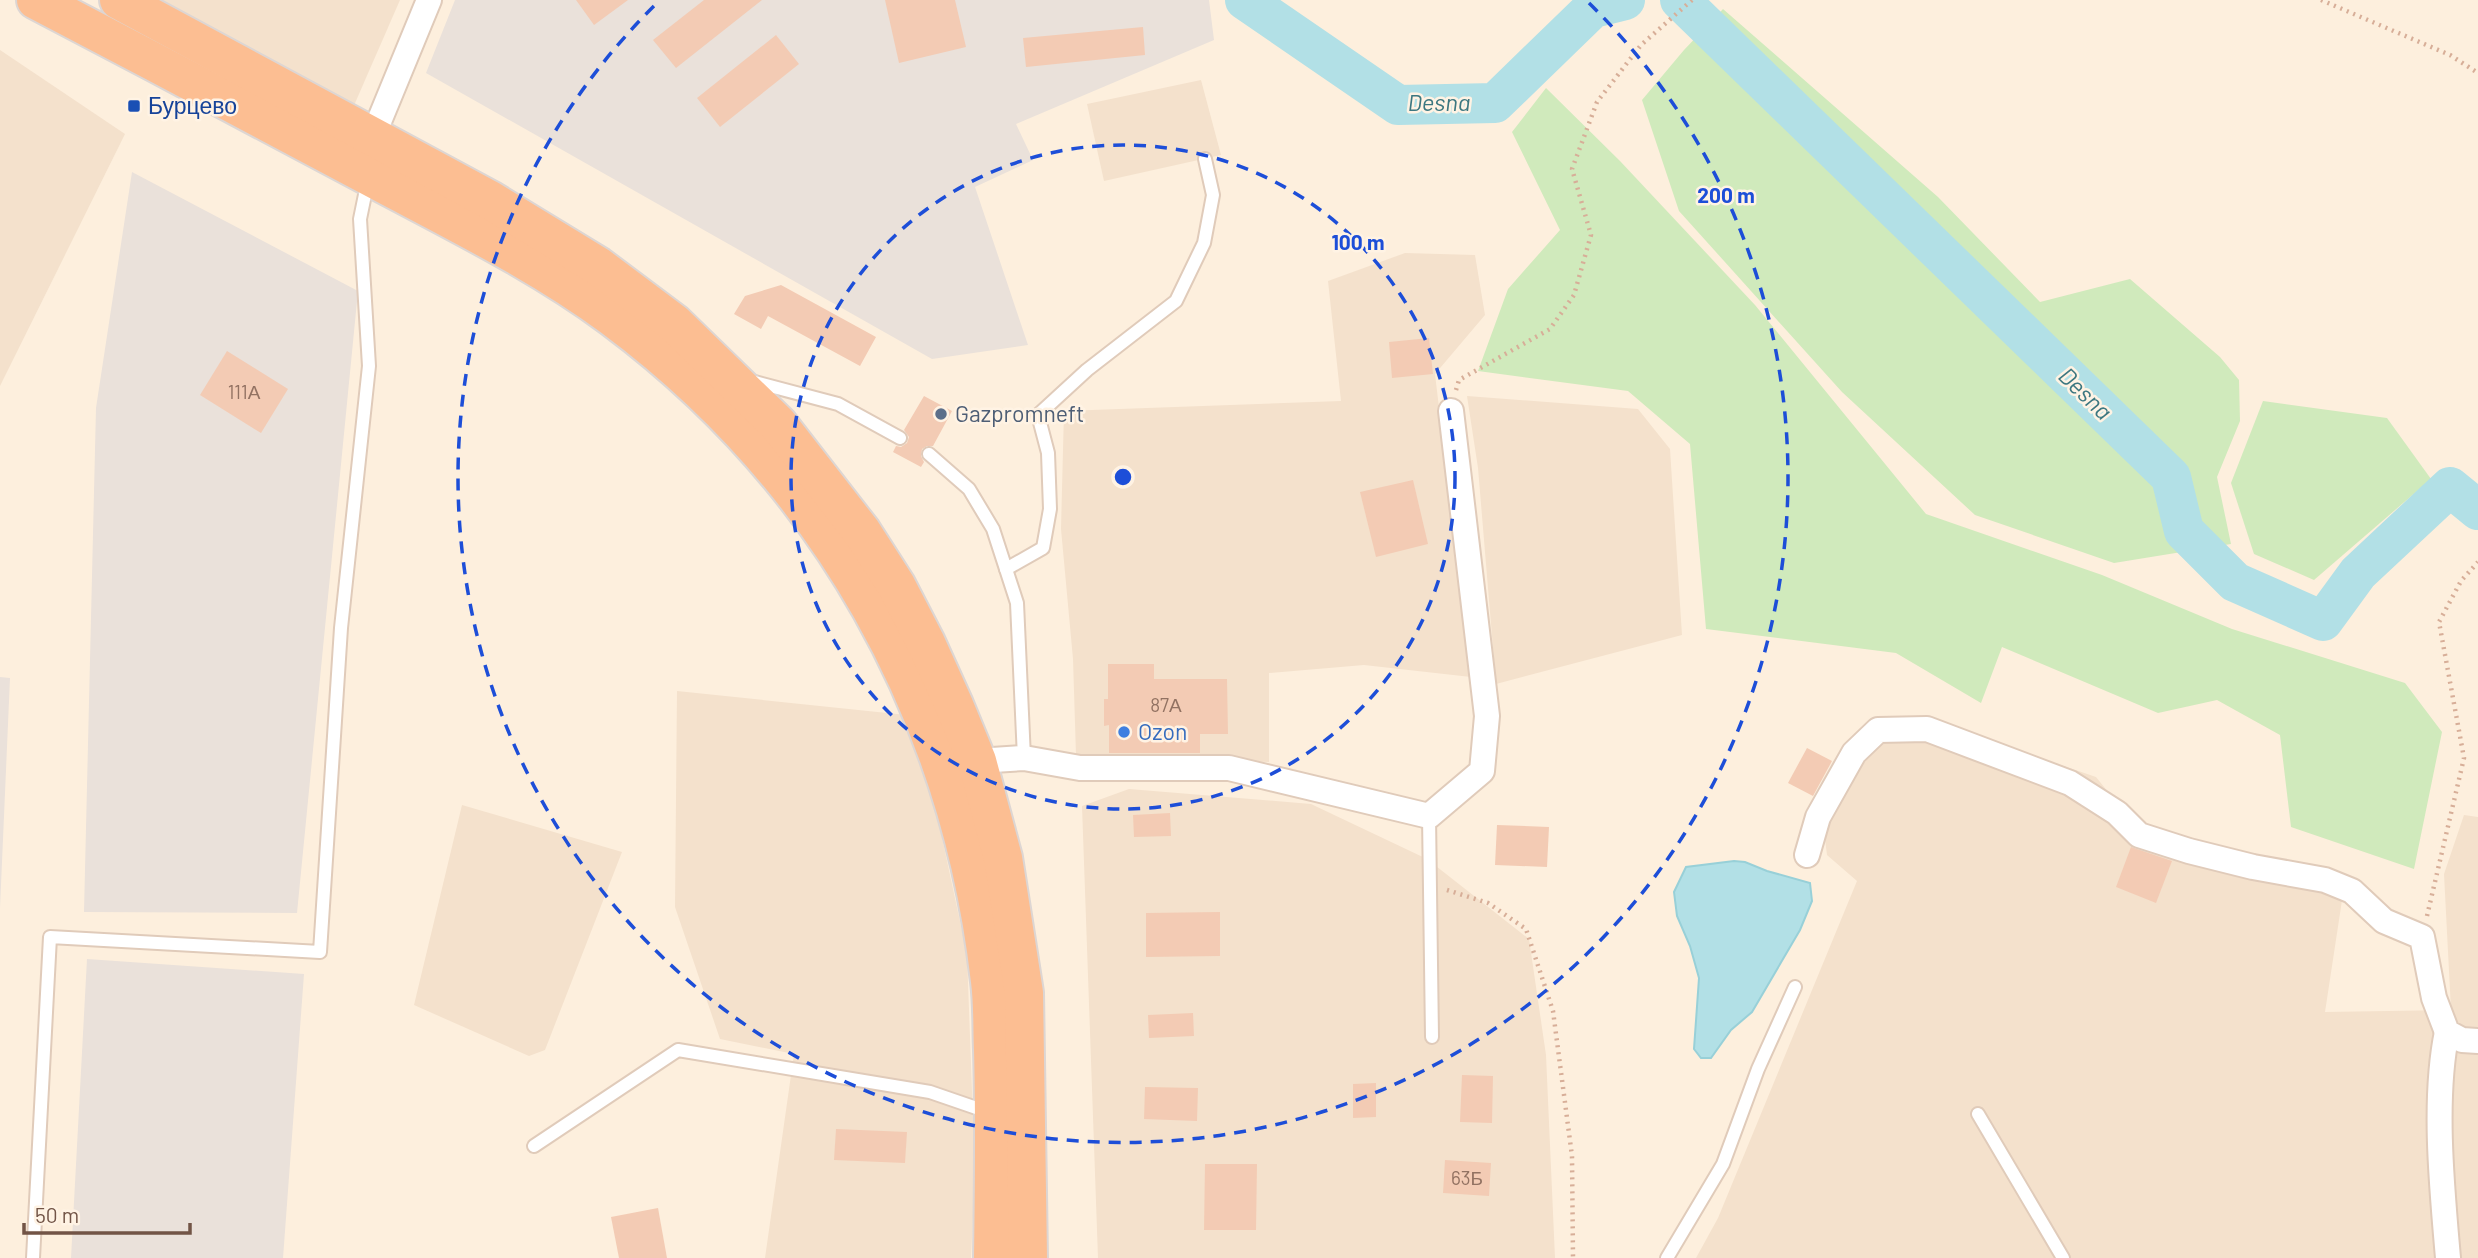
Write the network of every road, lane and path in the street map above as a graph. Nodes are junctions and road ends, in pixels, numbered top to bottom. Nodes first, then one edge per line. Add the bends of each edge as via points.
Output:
1 (36, 0) edge
2 (119, 0) edge
3 (429, 0) edge
4 (1692, 0) edge
5 (2321, 0) edge
6 (2478, 73) edge
7 (373, 136) junction
8 (1205, 159) dead end
9 (368, 176) junction
10 (731, 376) junction
11 (1451, 411) joint
12 (900, 438) dead end
13 (929, 454) dead end
14 (2478, 562) edge
15 (1006, 569) junction
16 (1024, 758) junction
17 (977, 761) junction
18 (1429, 816) junction
19 (1807, 855) dead end
20 (1430, 862) junction
21 (2422, 937) junction
22 (1795, 987) dead end
23 (2447, 1032) junction
24 (1432, 1037) dead end
25 (2478, 1041) edge
26 (1978, 1114) dead end
27 (994, 1115) junction
28 (534, 1146) dead end
29 (33, 1258) edge
30 (993, 1258) edge
31 (1028, 1258) edge
32 (1573, 1258) edge
33 (1667, 1258) edge
34 (2063, 1258) edge
35 (2448, 1258) edge

1 - 9 highway
2 - 7 highway
3 - 7 street
4 - 11 path via 1641,46 1597,102 1572,169 1591,234 1574,295 1550,329 1459,380
5 - 6 path via 2450,55
7 - 10 highway via 598,266 674,323
8 - 15 lane via 1213,195 1204,243 1176,301 1038,415 1048,453 1049,509 1043,548
9 - 27 highway via 506,250 612,317 682,374 761,452 832,544 899,659 952,795 971,865 990,984
9 - 29 lane via 360,219 369,366 341,628 320,952 50,937
10 - 12 lane via 838,404
10 - 17 highway via 779,424 862,532 896,585
11 - 18 street via 1487,716 1482,771
13 - 15 lane via 969,489 993,529
14 - 21 path via 2461,581 2438,622 2464,758
15 - 16 lane via 1017,603
16 - 17 street
16 - 18 street via 1080,768 1228,768
17 - 31 highway via 1003,858 1024,993
18 - 20 lane
19 - 21 street via 1818,817 1854,753 1878,730 1927,729 2070,783 2117,813 2139,835 2253,867 2325,880 2351,891 2384,921
20 - 24 lane
20 - 32 path via 1447,890 1488,904 1526,929 1553,1011 1572,1156
21 - 23 street via 2434,998
22 - 33 lane via 1723,1164
23 - 25 street via 2462,1040
23 - 35 street via 2441,1062
26 - 34 lane
27 - 28 lane via 930,1092 678,1050
27 - 30 highway

